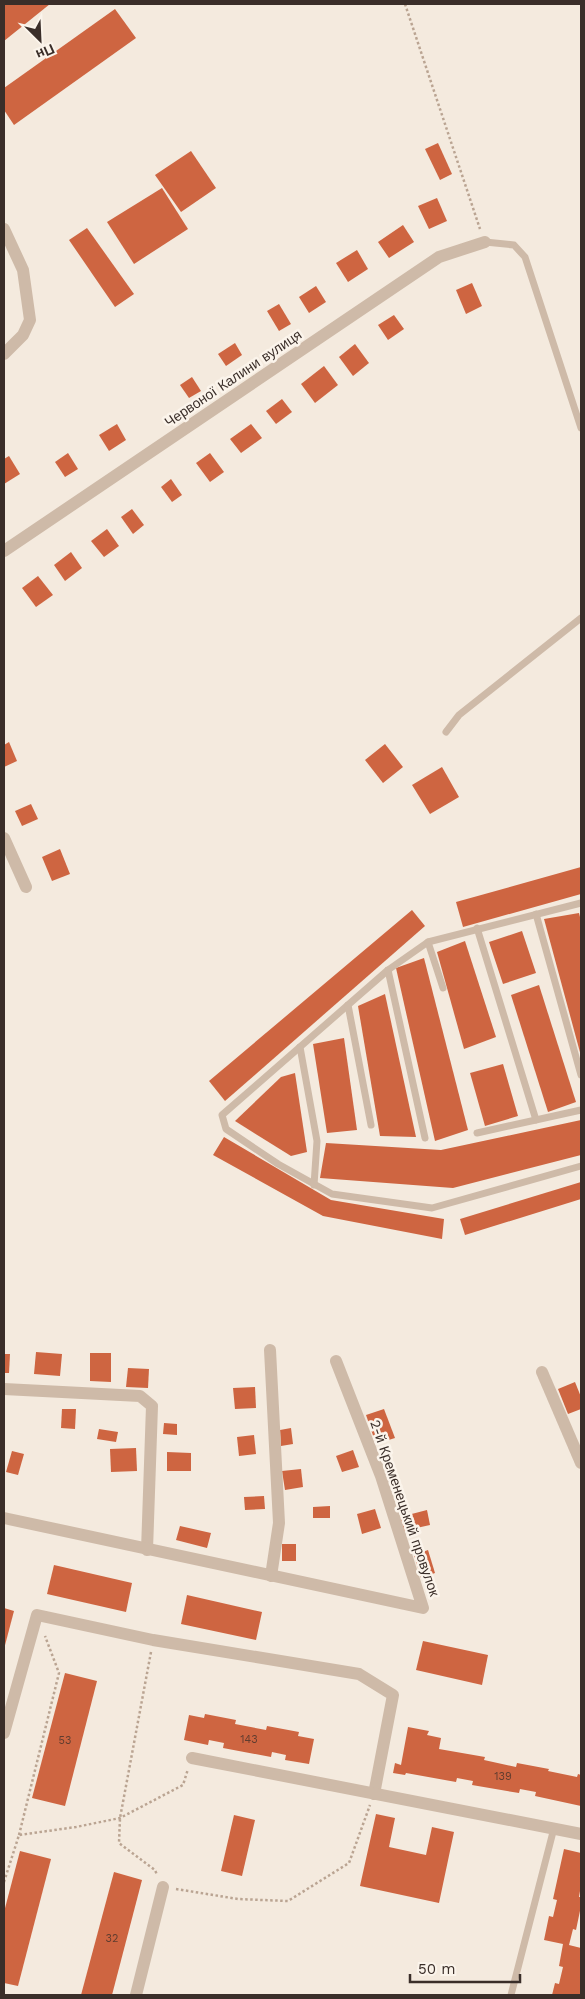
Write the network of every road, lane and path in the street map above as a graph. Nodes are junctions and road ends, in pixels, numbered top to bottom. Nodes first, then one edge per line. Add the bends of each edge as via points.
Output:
1 (405, 4) edge
2 (4, 229) edge
3 (485, 242) junction
4 (4, 354) edge
5 (581, 428) edge
6 (4, 551) edge
7 (581, 618) edge
8 (446, 732) dead end
9 (4, 838) edge
10 (26, 886) dead end
11 (581, 903) edge
12 (536, 914) junction
13 (477, 928) junction
14 (428, 942) junction
15 (388, 970) junction
16 (443, 988) dead end
17 (348, 1005) junction
18 (300, 1047) junction
19 (581, 1075) edge
20 (581, 1110) edge
21 (536, 1120) junction
22 (370, 1125) dead end
23 (477, 1133) dead end
24 (425, 1138) dead end
25 (581, 1166) edge
26 (314, 1185) junction
27 (270, 1350) dead end
28 (336, 1361) dead end
29 (542, 1372) dead end
30 (4, 1389) edge
31 (581, 1463) edge
32 (4, 1518) edge
33 (147, 1550) junction
34 (271, 1576) junction
35 (37, 1615) junction
36 (153, 1640) junction
37 (4, 1733) edge
38 (192, 1758) joint
39 (374, 1794) junction
40 (120, 1818) junction
41 (554, 1828) junction
42 (581, 1834) edge
43 (19, 1835) junction
44 (4, 1882) edge
45 (164, 1887) junction
46 (136, 1995) edge
47 (512, 1995) edge

1 - 3 path
2 - 4 street via 23,270 30,320 23,335
3 - 5 lane via 514,245 525,257
3 - 6 street, Червоної Калини вулиця via 439,257
7 - 8 lane via 458,715
9 - 10 street
11 - 12 lane
12 - 13 lane
12 - 19 lane
13 - 14 lane
13 - 21 lane
14 - 15 lane
14 - 16 lane
15 - 17 lane
15 - 24 lane
17 - 18 lane
17 - 22 lane
18 - 26 lane via 317,1141
18 - 26 lane via 222,1115 226,1129
20 - 21 lane
21 - 23 lane
25 - 26 lane via 432,1208 332,1194
27 - 34 street via 279,1523
28 - 34 street, 2-й Кременецький провулок via 381,1476 423,1608
29 - 31 street
30 - 33 street via 140,1396 152,1406
32 - 33 street
33 - 34 street
35 - 36 street
35 - 37 street
35 - 43 path via 59,1673
36 - 39 street via 359,1674 393,1695
36 - 40 path
38 - 39 street
38 - 40 path via 182,1785
39 - 41 street
39 - 45 path via 349,1863 288,1900 238,1898
40 - 43 path
40 - 45 path via 119,1843 155,1870
41 - 42 street
41 - 47 lane
43 - 44 path
45 - 46 street

